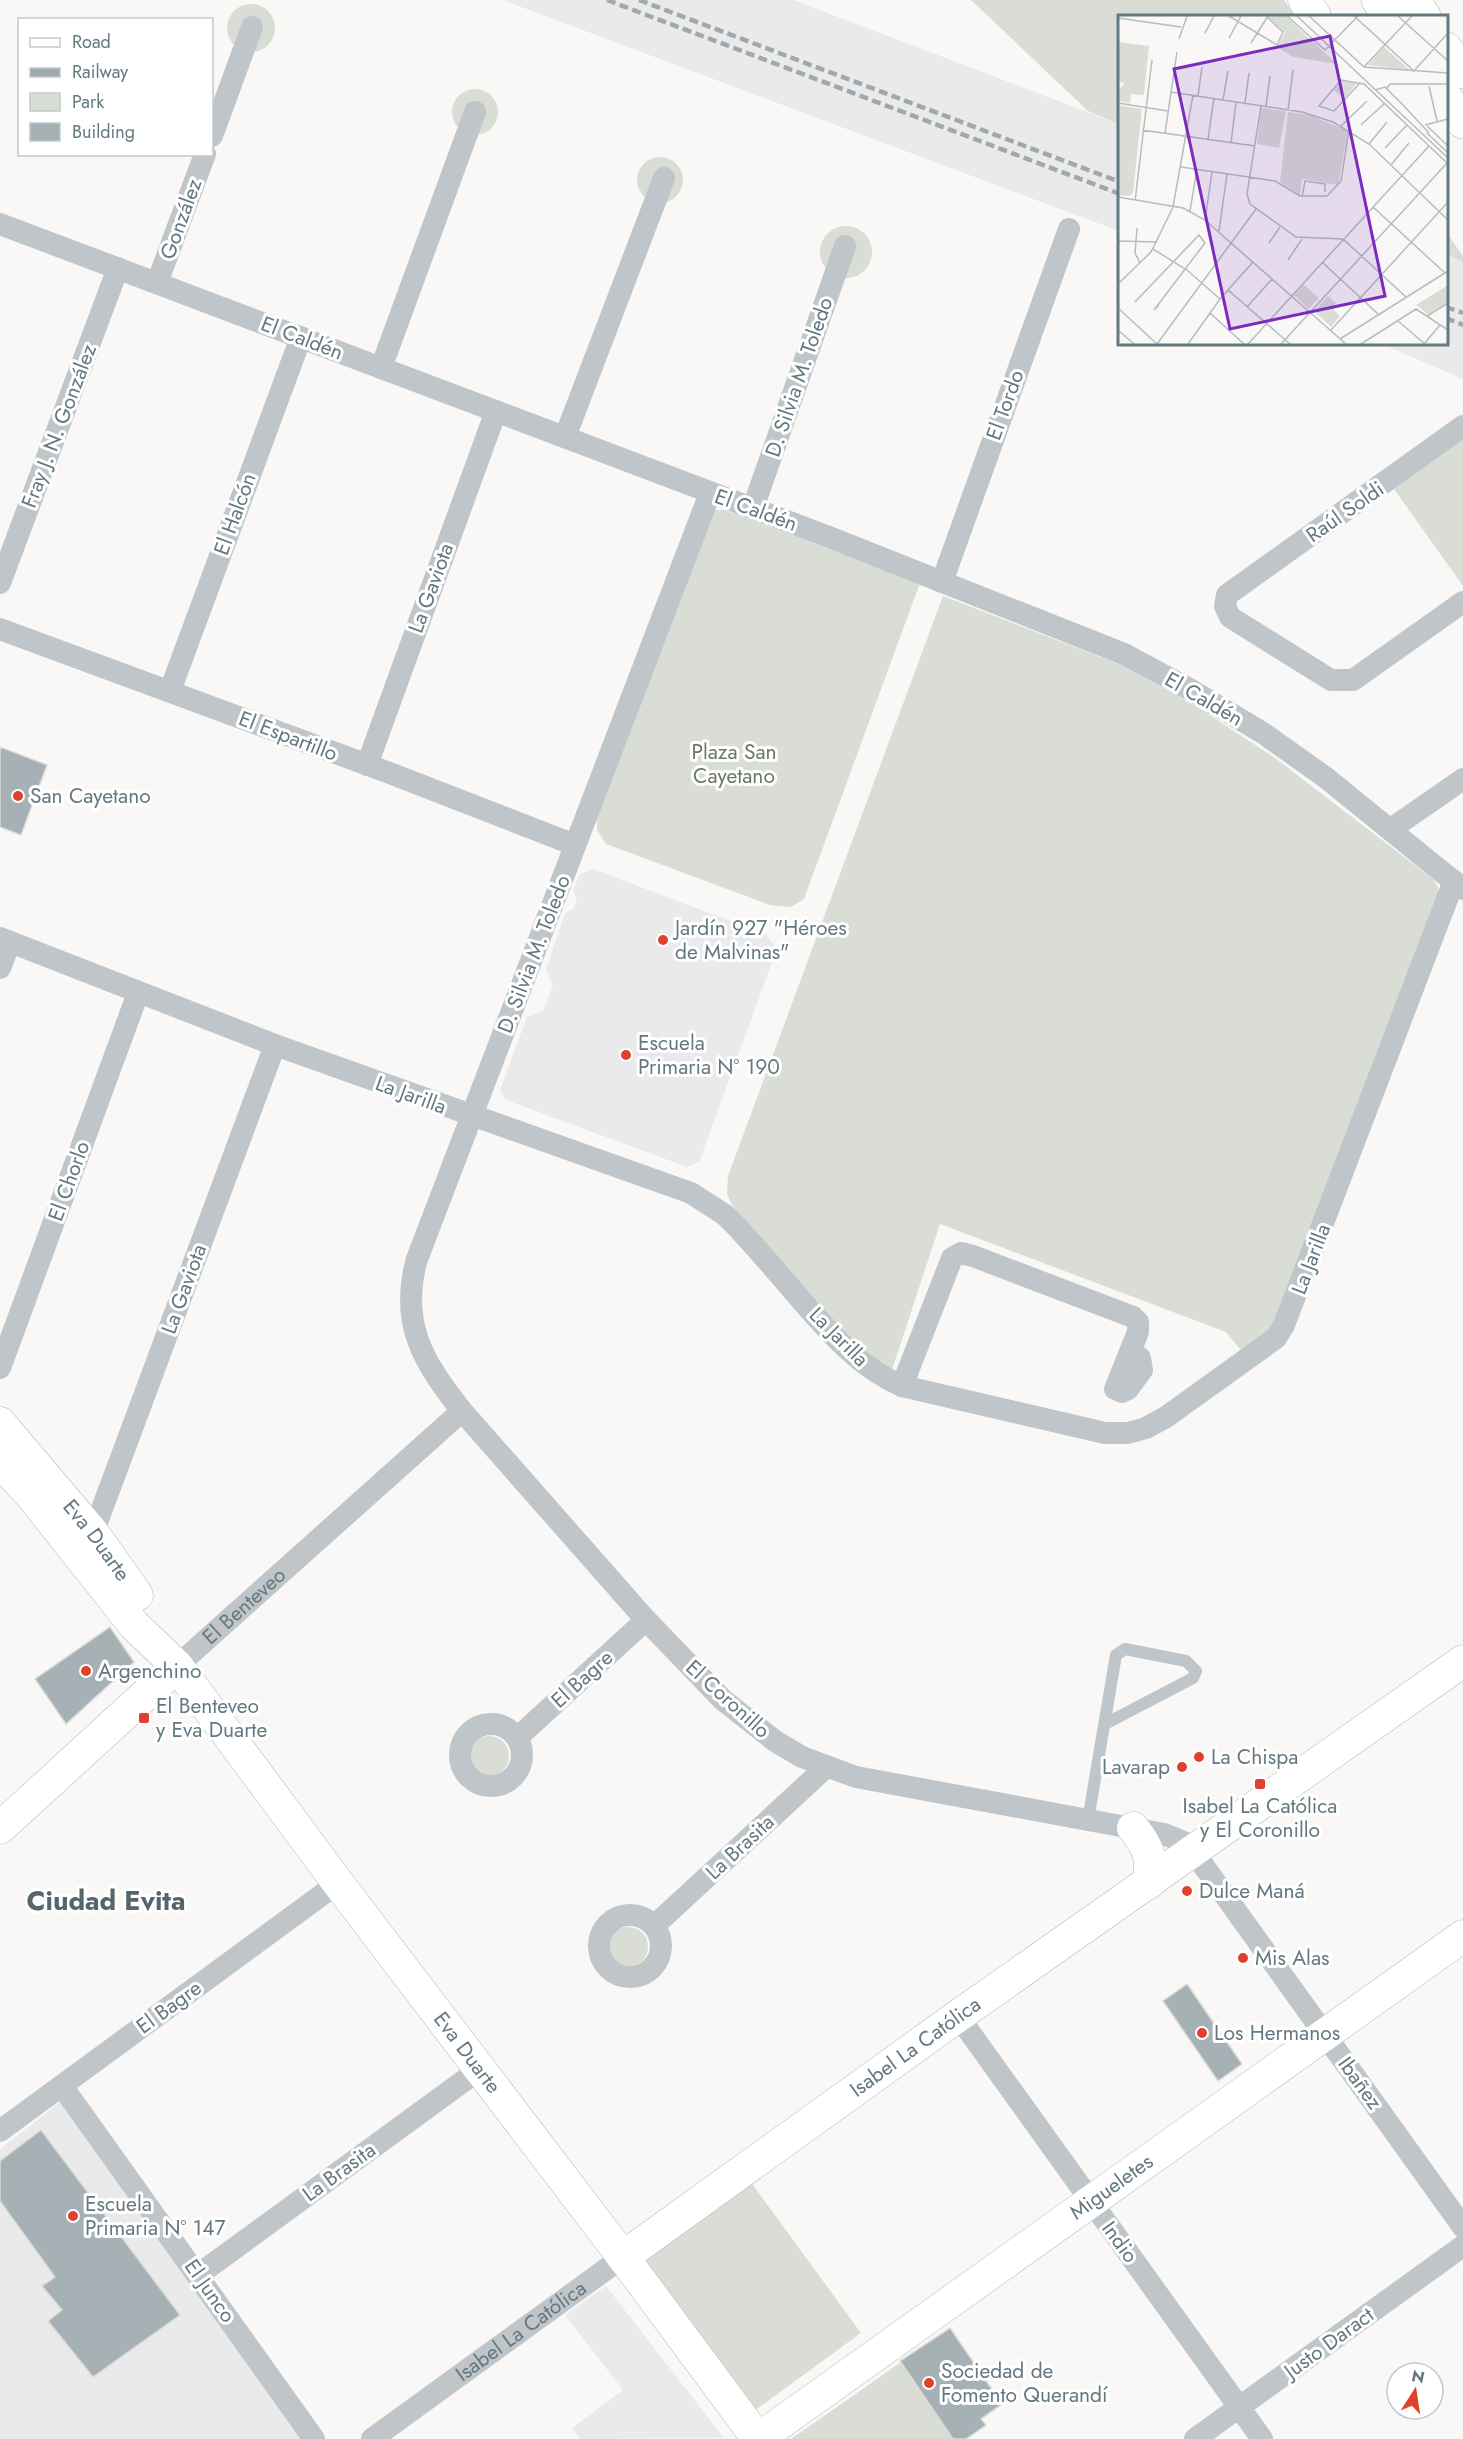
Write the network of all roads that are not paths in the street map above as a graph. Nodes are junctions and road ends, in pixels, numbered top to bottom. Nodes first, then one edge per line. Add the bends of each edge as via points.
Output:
1 (1304, 0) edge
2 (1378, 0) edge
3 (1413, 0) edge
4 (1314, 15) edge
5 (1388, 15) edge
6 (1423, 15) edge
7 (252, 27) dead end
8 (1448, 52) edge
9 (1463, 73) edge
10 (1448, 86) edge
11 (1448, 101) edge
12 (475, 112) dead end
13 (1463, 122) edge
14 (213, 133) edge
15 (204, 156) edge
16 (664, 178) dead end
17 (0, 224) edge
18 (1069, 229) dead end
19 (845, 246) dead end
20 (118, 268) junction
21 (157, 283) junction
22 (301, 337) junction
23 (381, 368) junction
24 (496, 411) junction
25 (1463, 426) edge
26 (566, 437) junction
27 (710, 493) junction
28 (753, 508) junction
29 (942, 582) junction
30 (0, 583) edge
31 (1463, 602) edge
32 (0, 629) edge
33 (170, 691) junction
34 (367, 765) junction
35 (1463, 779) edge
36 (1391, 829) junction
37 (575, 845) junction
38 (1459, 885) edge
39 (5, 940) edge
40 (0, 968) edge
41 (138, 993) junction
42 (275, 1045) junction
43 (472, 1117) junction
44 (1131, 1351) dead end
45 (0, 1368) edge
46 (902, 1386) junction
47 (462, 1411) junction
48 (0, 1424) edge
49 (0, 1462) edge
50 (93, 1533) junction
51 (646, 1620) junction
52 (1463, 1661) edge
53 (177, 1666) junction
54 (1105, 1724) junction
55 (517, 1737) dead end
56 (825, 1768) junction
57 (1088, 1820) junction
58 (0, 1828) edge
59 (1133, 1828) junction
60 (1194, 1851) junction
61 (338, 1883) junction
62 (1149, 1883) junction
63 (654, 1926) dead end
64 (1463, 1936) edge
65 (958, 2016) junction
66 (1325, 2035) junction
67 (480, 2069) junction
68 (62, 2086) junction
69 (0, 2131) edge
70 (1092, 2202) junction
71 (1463, 2227) edge
72 (1463, 2246) edge
73 (623, 2257) junction
74 (198, 2275) junction
75 (1240, 2407) junction
76 (314, 2439) edge
77 (372, 2439) edge
78 (758, 2439) edge
79 (1195, 2439) edge
80 (1262, 2439) edge

1 - 4 street
2 - 5 main road
3 - 6 main road
7 - 14 street
8 - 9 main road
9 - 10 street
11 - 13 main road
12 - 23 street
15 - 21 street, González
16 - 26 street
17 - 20 street, El Caldén
18 - 29 street, El Tordo
19 - 28 street, D. Silvia M. Toledo
20 - 21 street, El Caldén
20 - 30 street, Fray J. N. González
21 - 22 street, El Caldén
22 - 23 street, El Caldén
22 - 33 street, El Halcón
23 - 24 street, El Caldén
24 - 26 street, El Caldén
24 - 34 street, La Gaviota
25 - 31 street, Raúl Soldi via 1227,595 1225,606 1230,617 1331,680 1353,680
26 - 27 street, El Caldén
27 - 28 street, El Caldén
27 - 37 street, D. Silvia M. Toledo
28 - 29 street, El Caldén
29 - 36 street, El Caldén via 1124,654 1191,690 1272,739
32 - 33 street, El Espartillo
33 - 34 street, El Espartillo
34 - 37 street, El Espartillo
35 - 36 street
36 - 38 street, El Caldén
37 - 43 street, D. Silvia M. Toledo
38 - 46 street, La Jarilla via 1291,1312 1276,1338 1166,1417 1128,1433 1105,1433
39 - 40 street
39 - 41 street, La Jarilla
41 - 42 street, La Jarilla
41 - 45 street, El Chorlo
42 - 43 street, La Jarilla
42 - 50 street, La Gaviota
43 - 46 street, La Jarilla via 669,1183 707,1202 737,1227 861,1363
43 - 47 street, D. Silvia M. Toledo via 417,1259 410,1302 423,1356
44 - 46 street via 1138,1332 1138,1322 1133,1317 961,1253 952,1258
47 - 51 street, El Coronillo
47 - 53 street, El Benteveo
48 - 50 street, Eva Duarte
49 - 53 street, Eva Duarte via 38,1503 134,1625
50 - 53 street, Eva Duarte via 152,1617
51 - 55 street, El Bagre
51 - 56 street, El Coronillo via 744,1719
52 - 60 street, Isabel La Católica
53 - 58 street, El Benteveo
53 - 61 street, Eva Duarte
54 - 54 lane via 1116,1655 1125,1649 1186,1661 1196,1671 1193,1678
54 - 57 lane
56 - 57 street, El Coronillo
56 - 63 street, La Brasita
57 - 59 street, El Coronillo
59 - 60 street, El Coronillo via 1177,1838
59 - 62 street via 1146,1844 1151,1863
60 - 62 street, Isabel La Católica
60 - 66 street, Ibañez
61 - 67 street, Eva Duarte
61 - 68 street, El Bagre
62 - 65 street, Isabel La Católica
64 - 66 street, Migueletes
65 - 70 street, Indio
65 - 73 street, Isabel La Católica
66 - 70 street, Migueletes
66 - 71 street, Ibañez
67 - 73 street, Eva Duarte
67 - 74 street, La Brasita
68 - 69 street, El Bagre
68 - 74 street, El Junco
70 - 75 street, Indio
70 - 78 street, Migueletes
72 - 75 street, Justo Daract
73 - 77 street, Isabel La Católica
73 - 78 street, Eva Duarte
74 - 76 street, El Junco
75 - 79 street, Justo Daract
75 - 80 street, Indio

